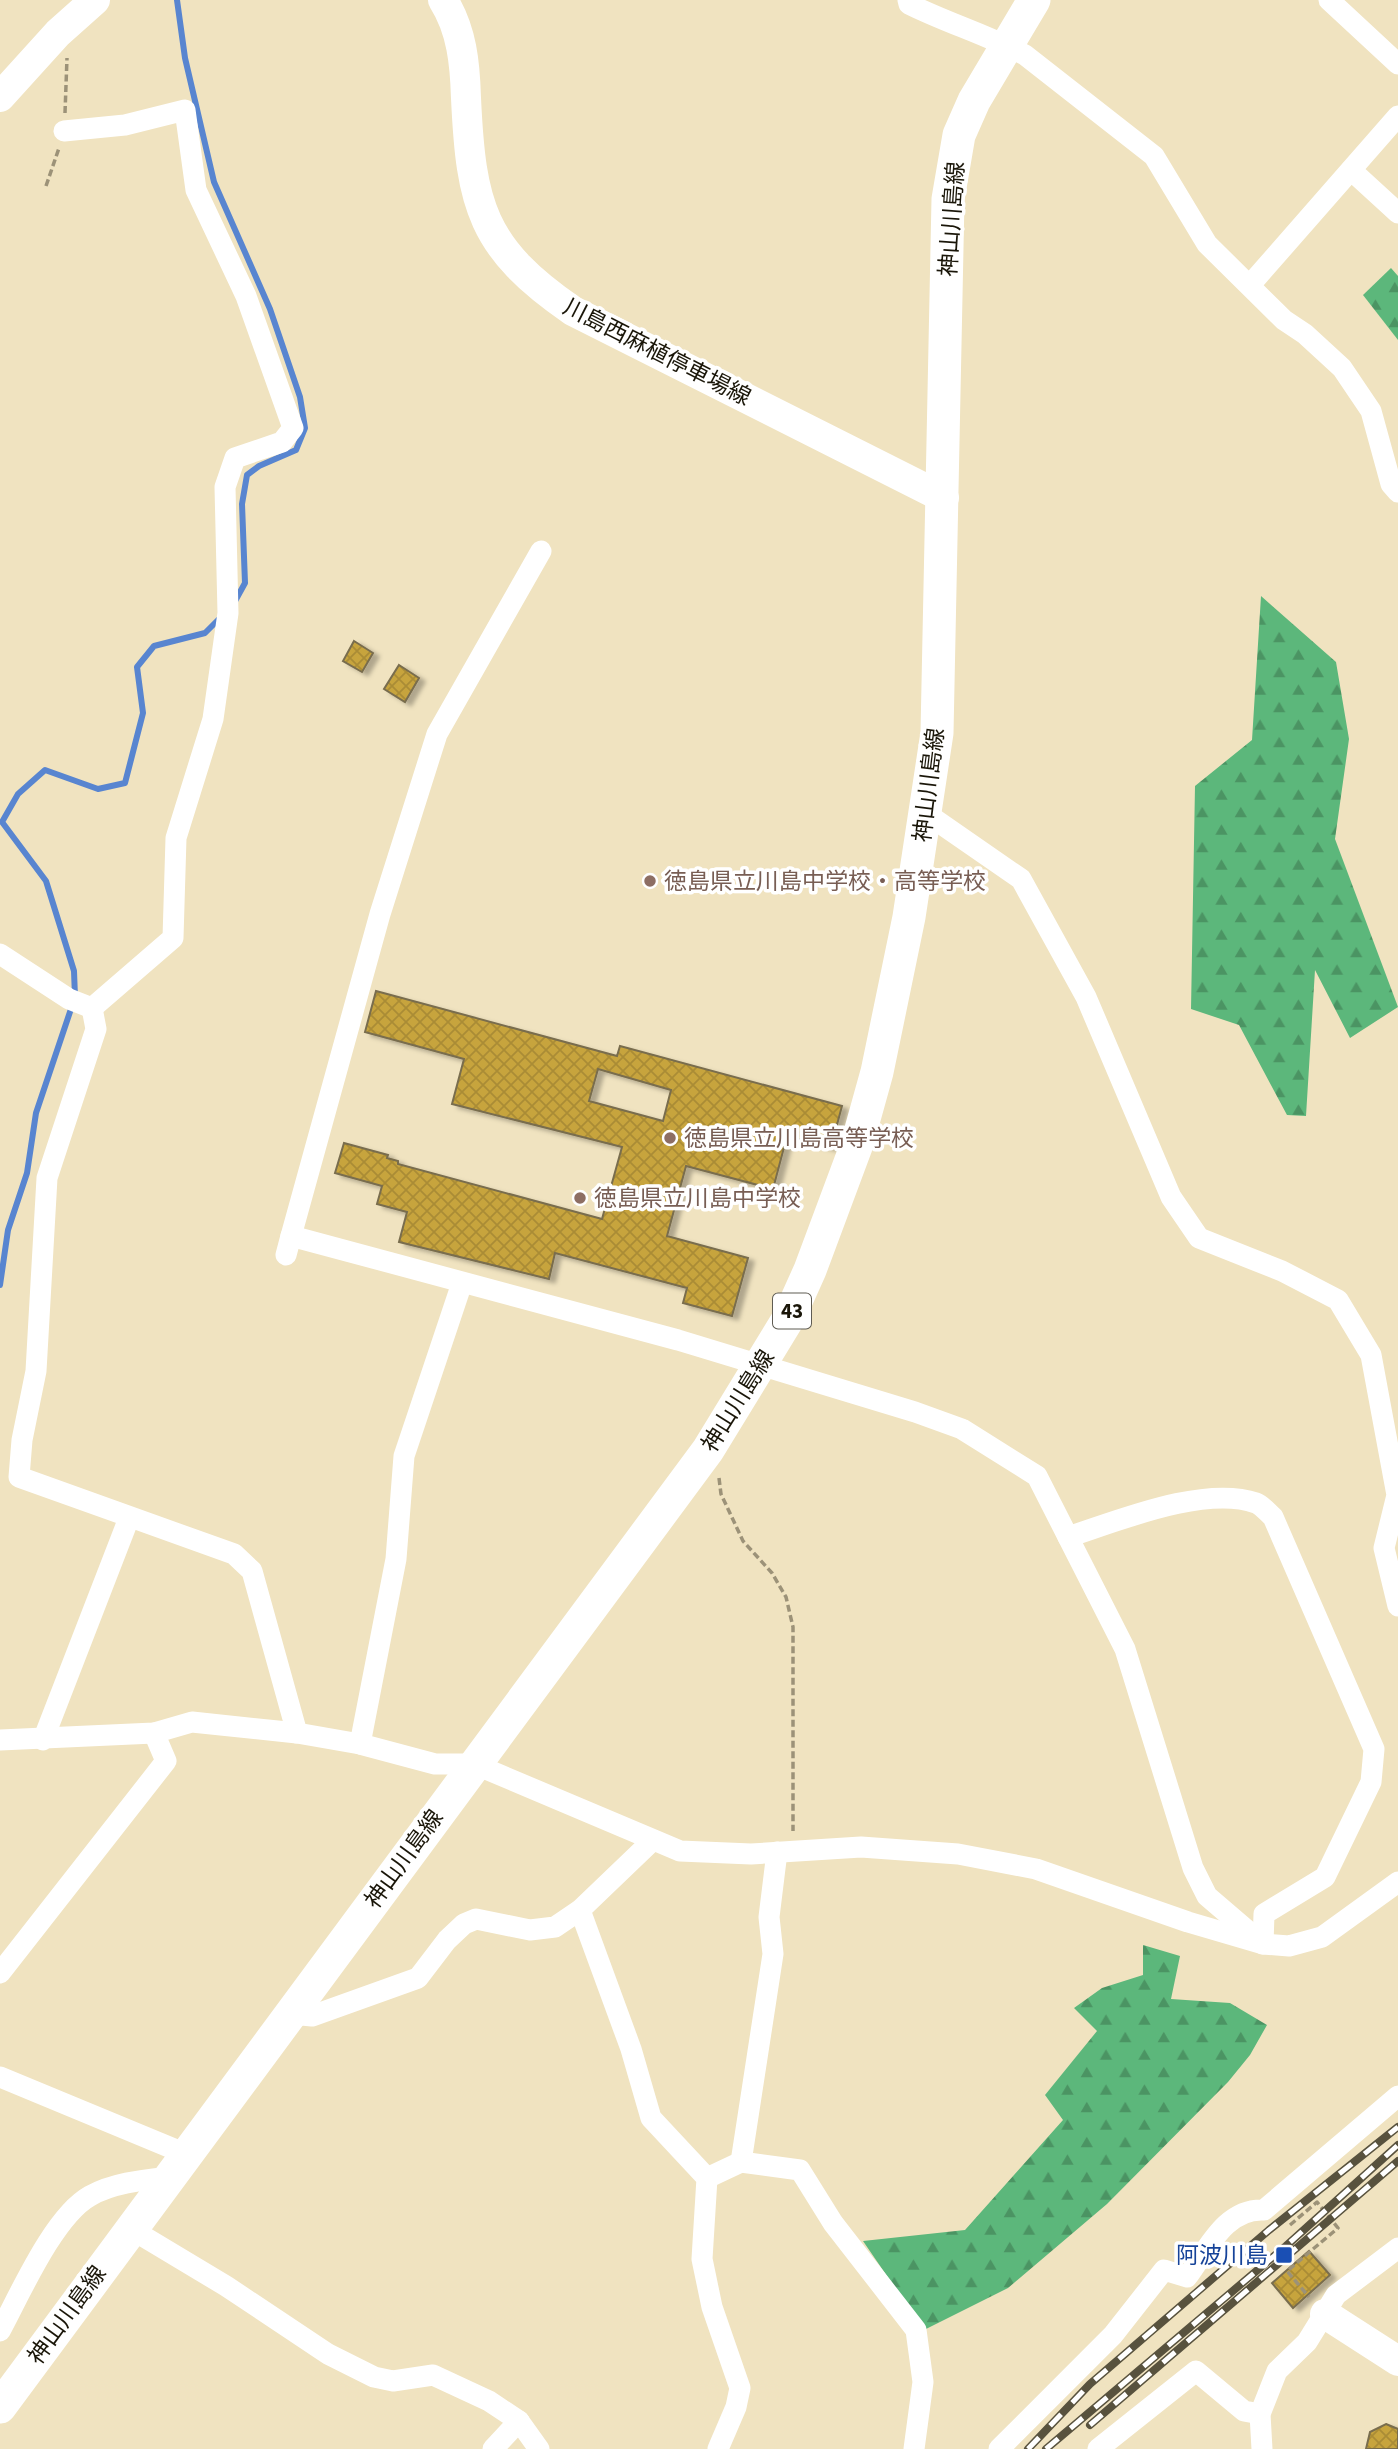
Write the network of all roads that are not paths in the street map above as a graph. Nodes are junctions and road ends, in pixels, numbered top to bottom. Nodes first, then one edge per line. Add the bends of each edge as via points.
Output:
1 (95, 0) edge
2 (443, 0) edge
3 (908, 0) edge
4 (1034, 0) edge
5 (1329, 0) edge
6 (1006, 44) junction
7 (1398, 64) edge
8 (0, 97) edge
9 (1398, 116) edge
10 (64, 131) road end
11 (1351, 170) junction
12 (1398, 213) edge
13 (1250, 285) junction
14 (1398, 492) edge
15 (944, 498) junction
16 (541, 551) dead end
17 (927, 814) junction
18 (0, 954) edge
19 (81, 1004) junction
20 (462, 1283) junction
21 (761, 1366) junction
22 (128, 1518) junction
23 (1068, 1537) junction
24 (1398, 1606) edge
25 (154, 1732) junction
26 (297, 1733) junction
27 (0, 1740) edge
28 (43, 1740) junction
29 (360, 1744) junction
30 (474, 1764) junction
31 (653, 1840) junction
32 (785, 1851) junction
33 (1397, 1885) edge
34 (580, 1910) junction
35 (1263, 1944) junction
36 (0, 1973) edge
37 (291, 2014) junction
38 (0, 2077) edge
39 (1398, 2096) edge
40 (741, 2162) junction
41 (177, 2166) junction
42 (707, 2178) junction
43 (131, 2229) junction
44 (1398, 2248) edge
45 (1325, 2314) junction
46 (0, 2331) edge
47 (1398, 2361) edge
48 (0, 2407) edge
49 (1260, 2414) junction
50 (519, 2421) junction
51 (493, 2449) edge
52 (539, 2449) edge
53 (718, 2449) edge
54 (914, 2449) edge
55 (999, 2449) edge
56 (1098, 2449) edge
57 (1262, 2449) edge

1 - 8 main road
2 - 15 main road, 川島西麻植停車場線 via 465,66 474,191 502,247 522,272 573,311
3 - 6 street via 946,23
4 - 6 main road, 神山川島線 / 43
5 - 7 street
6 - 13 street via 1154,156 1207,244
6 - 15 main road, 神山川島線 / 43 via 959,135 948,199
9 - 11 street
10 - 19 street via 125,125 185,110 196,190 246,296 293,428 282,442 235,458 225,487 228,605 213,719 176,838 173,937
11 - 12 street
11 - 13 street
13 - 14 street via 1342,368 1371,411 1391,484
15 - 17 main road, 神山川島線 / 43 via 937,733
16 - 20 street via 437,734 380,914 289,1246
17 - 21 main road, 神山川島線 / 43 via 877,1072 856,1144 810,1270
17 - 24 street via 1021,879 1086,998 1171,1197 1199,1238 1282,1271 1338,1300 1371,1355 1397,1495 1384,1548
18 - 19 street
19 - 22 street via 96,1029 47,1178 37,1360 19,1477
20 - 21 street
20 - 29 street via 404,1456 396,1559
21 - 23 street via 962,1429 1037,1476
21 - 30 main road, 神山川島線 / 43 via 708,1450
22 - 26 street via 234,1554 252,1571
22 - 28 street
23 - 35 street via 1125,1648 1193,1868 1208,1896
23 - 35 street via 1170,1505 1213,1499 1258,1503 1273,1517 1374,1749 1371,1782 1325,1877 1264,1914
25 - 26 street via 192,1722
25 - 28 street
25 - 36 street via 166,1761
26 - 29 street
27 - 28 street
29 - 30 street via 435,1763
30 - 31 street
30 - 37 main road, 神山川島線 / 43
31 - 32 street via 680,1851 708,1854
31 - 34 street
32 - 35 street via 875,1848 958,1854 1036,1869
32 - 40 street via 769,1917 773,1954
33 - 35 street via 1322,1937 1289,1947
34 - 37 street via 555,1927 530,1930 476,1919 447,1940 418,1979 312,2016
34 - 42 street via 627,2036 651,2118
37 - 41 main road, 神山川島線 / 43
38 - 41 street
39 - 55 street via 1264,2210 1248,2209 1233,2215 1187,2277 1164,2270 1113,2335
40 - 42 street
40 - 54 street via 800,2170 833,2223 916,2330 923,2382
41 - 43 main road, 神山川島線 / 43
41 - 46 street via 89,2196 67,2216 33,2267
42 - 53 street via 702,2259 712,2308 740,2388
43 - 48 main road, 神山川島線 / 43
43 - 50 street via 328,2354 374,2377 393,2381 433,2375
44 - 45 street via 1345,2286
45 - 47 main road
45 - 49 street via 1307,2342 1277,2371
49 - 56 street via 1244,2411 1196,2371
49 - 57 street
50 - 51 street
50 - 52 street

